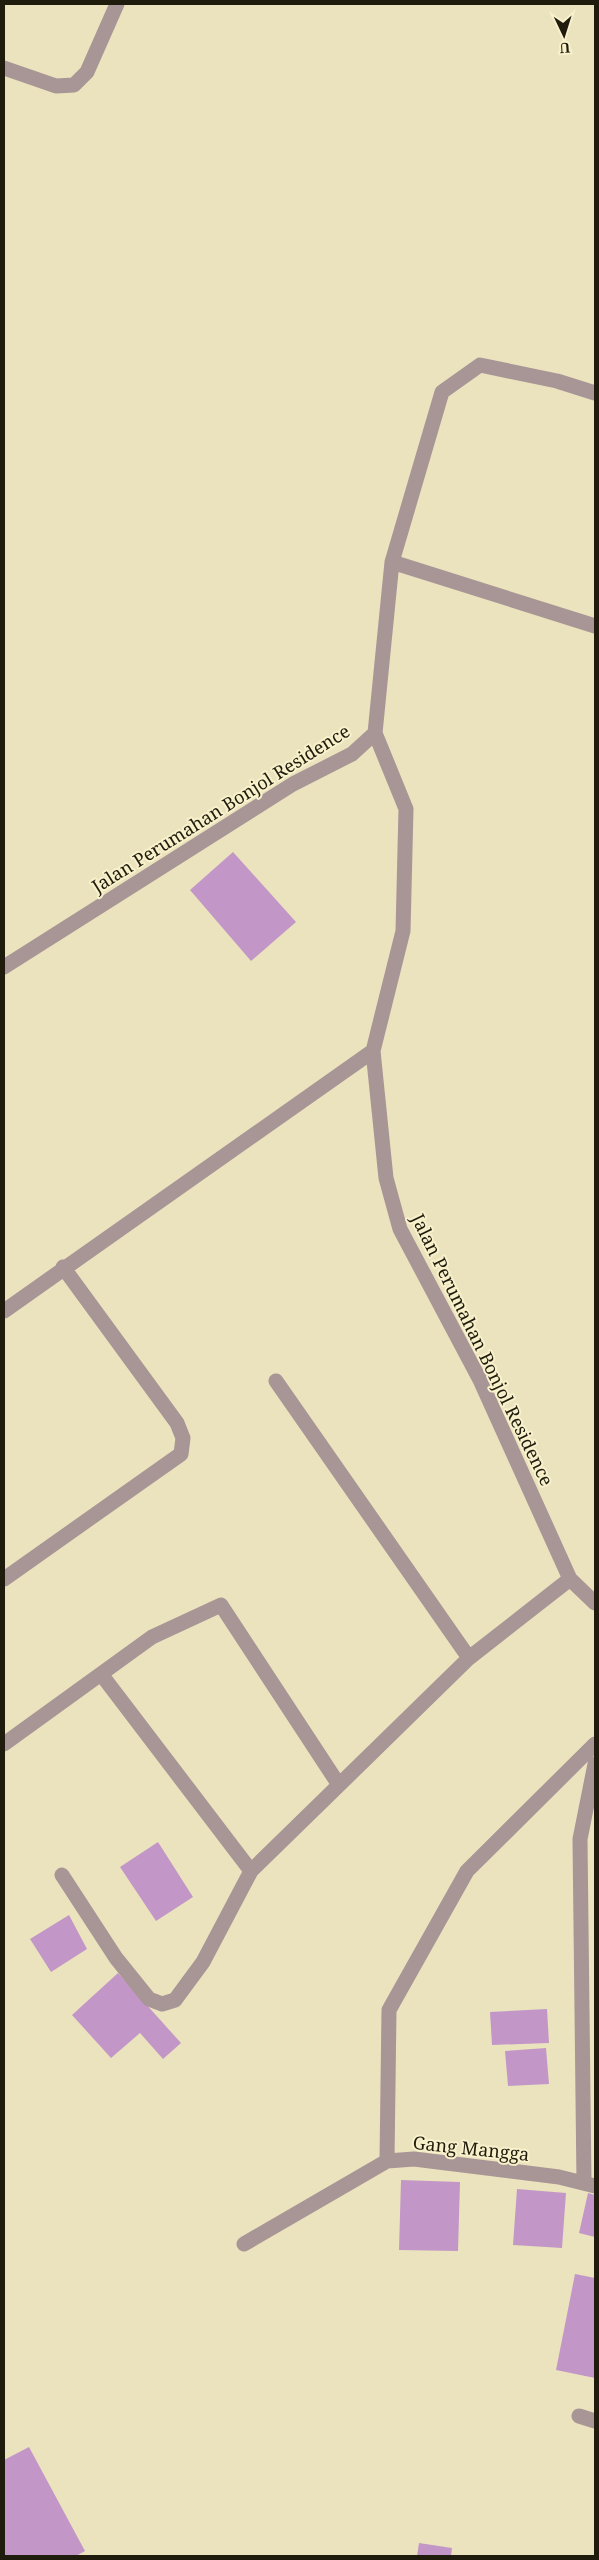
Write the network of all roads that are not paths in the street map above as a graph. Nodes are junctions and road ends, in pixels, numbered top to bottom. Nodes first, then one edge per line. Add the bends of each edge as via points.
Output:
1 (117, 4) edge
2 (4, 68) edge
3 (595, 393) edge
4 (392, 562) junction
5 (595, 626) edge
6 (375, 732) junction
7 (4, 968) edge
8 (373, 1051) junction
9 (63, 1267) junction
10 (4, 1311) edge
11 (276, 1381) dead end
12 (4, 1579) edge
13 (570, 1579) junction
14 (595, 1603) edge
15 (469, 1658) junction
16 (101, 1674) junction
17 (4, 1744) edge
18 (595, 1744) edge
19 (595, 1764) edge
20 (339, 1786) junction
21 (251, 1871) junction
22 (62, 1875) dead end
23 (387, 2161) junction
24 (590, 2185) edge
25 (244, 2244) dead end
26 (579, 2416) dead end
27 (595, 2421) edge

1 - 2 street via 87,72 74,85 56,86
3 - 4 street via 557,381 480,365 442,392
4 - 5 street
4 - 6 street
6 - 7 street, Jalan Perumahan Bonjol Residence via 352,754 293,784
6 - 8 street, Jalan Perumahan Bonjol Residence via 406,809 403,931
8 - 9 street
8 - 13 street, Jalan Perumahan Bonjol Residence via 386,1178 400,1229 480,1380
9 - 10 street
9 - 12 street via 177,1423 183,1438 181,1454
11 - 15 street
13 - 14 street
13 - 15 street
15 - 20 street
16 - 17 street
16 - 20 street via 152,1637 221,1604
16 - 21 street
18 - 23 street via 468,1871 389,2010
19 - 24 street via 580,1839
20 - 21 street
21 - 22 street via 203,1962 176,2000 162,2004 149,1998 116,1958
23 - 24 street, Gang Mangga via 414,2159
23 - 25 street, Gang Mangga
26 - 27 street

